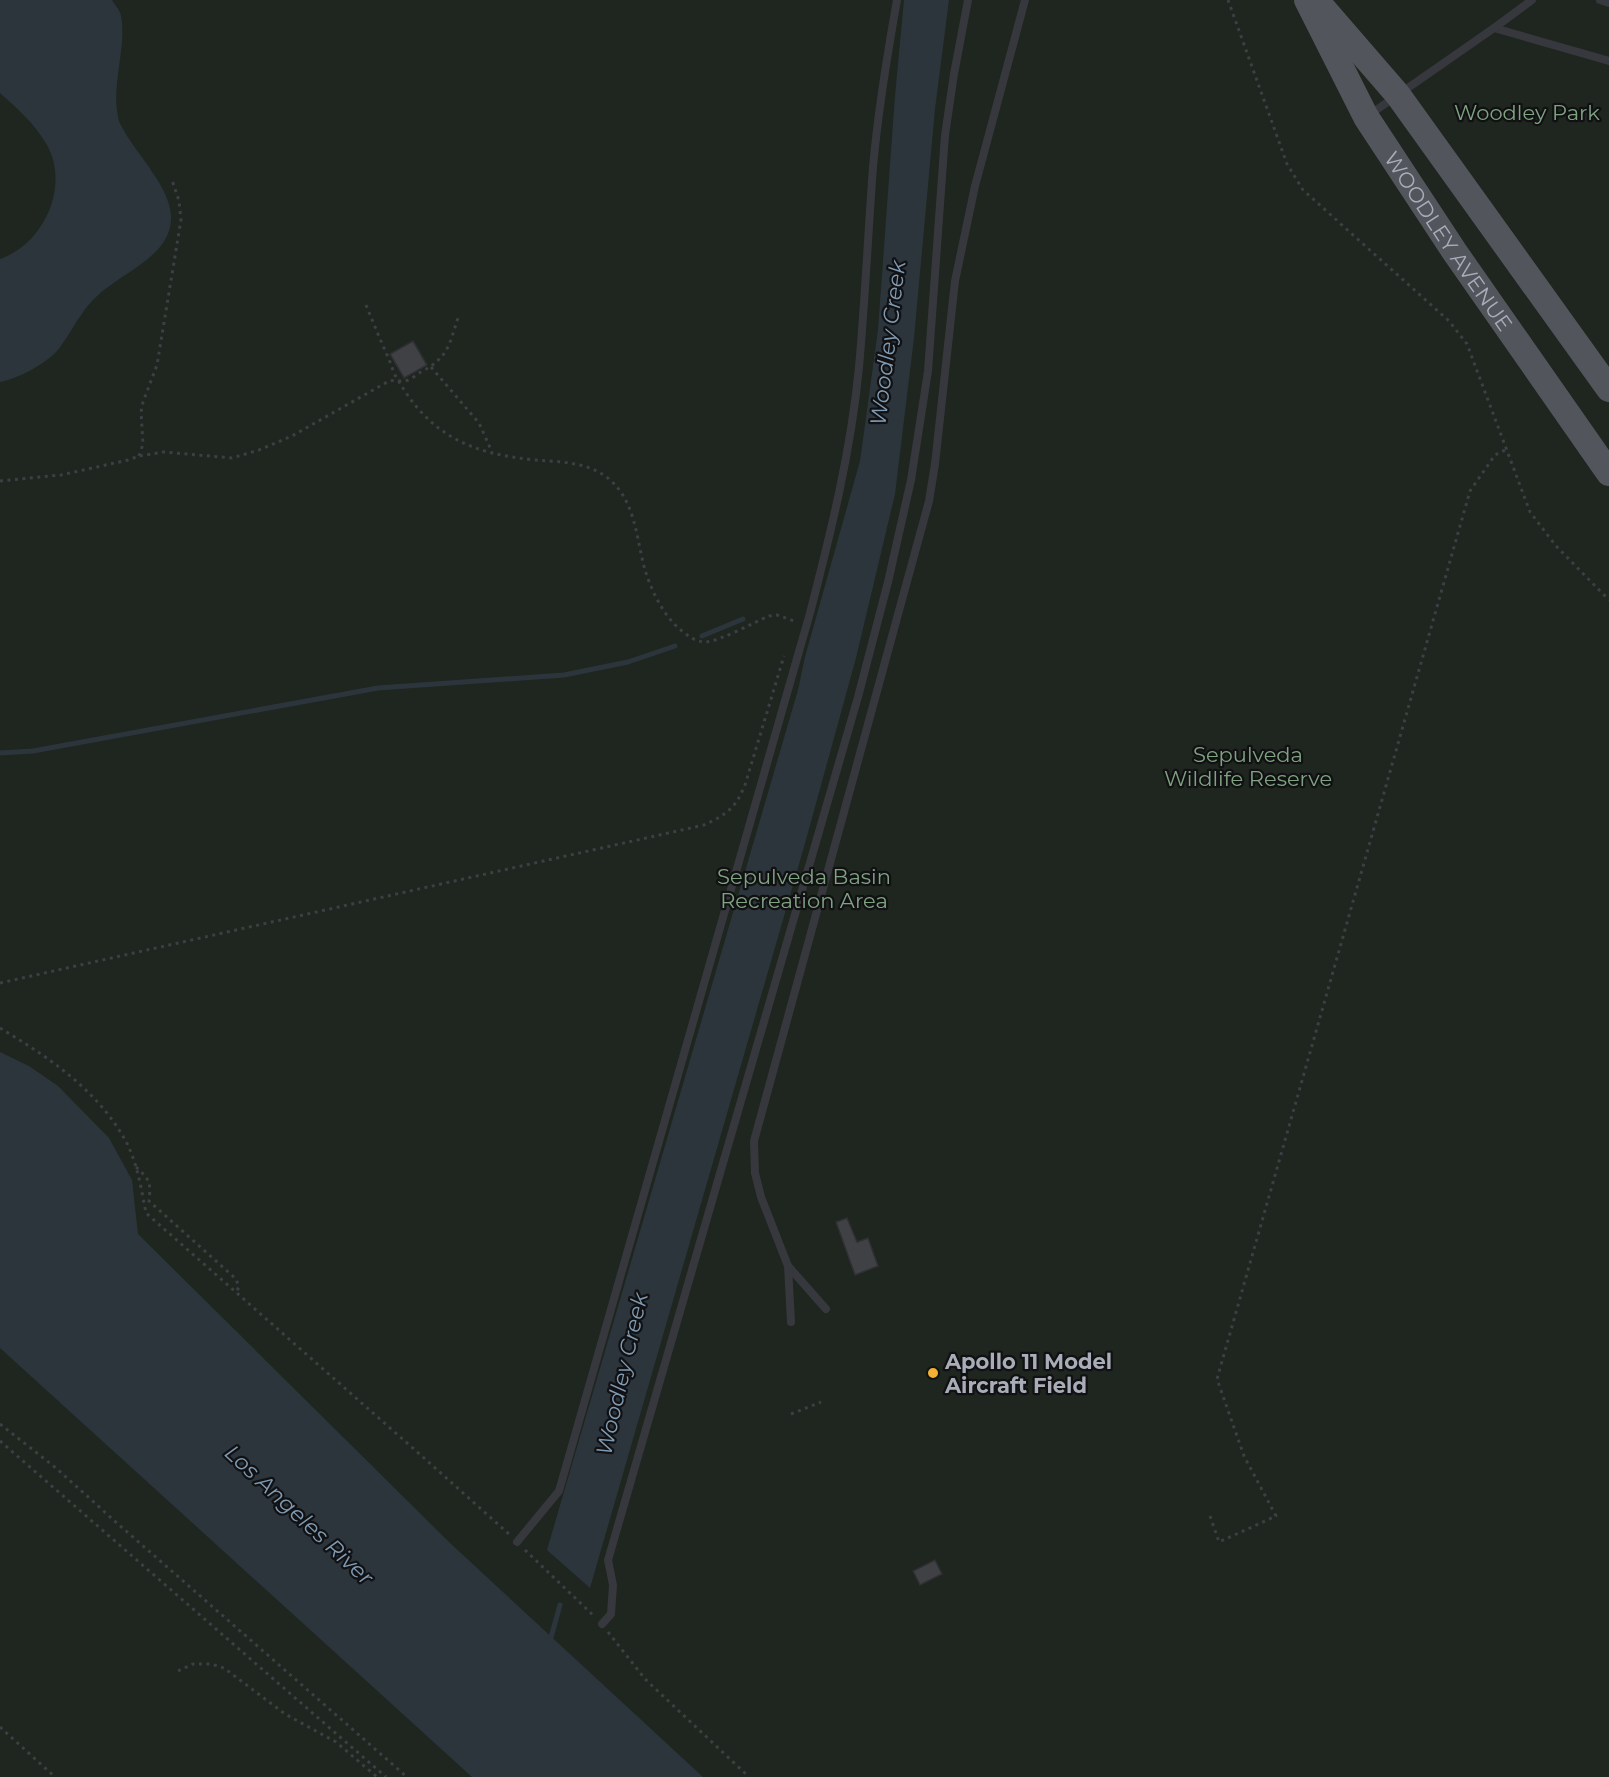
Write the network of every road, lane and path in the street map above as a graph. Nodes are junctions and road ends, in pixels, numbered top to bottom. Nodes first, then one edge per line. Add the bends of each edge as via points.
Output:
1 (897, 0) edge
2 (968, 0) edge
3 (1025, 0) edge
4 (1228, 0) edge
5 (1307, 0) edge
6 (1316, 0) edge
7 (1532, 0) edge
8 (1600, 0) edge
9 (1609, 3) edge
10 (1494, 28) junction
11 (1609, 61) edge
12 (1398, 95) junction
13 (1366, 117) junction
14 (172, 180) dead end
15 (366, 305) dead end
16 (458, 318) dead end
17 (431, 367) junction
18 (398, 380) junction
19 (1609, 389) edge
20 (1506, 449) junction
21 (492, 452) junction
22 (139, 456) junction
23 (1609, 473) edge
24 (0, 481) edge
25 (1609, 600) edge
26 (794, 621) dead end
27 (784, 654) dead end
28 (0, 983) edge
29 (0, 1028) edge
30 (135, 1166) junction
31 (788, 1266) junction
32 (236, 1292) junction
33 (826, 1309) dead end
34 (791, 1322) dead end
35 (821, 1402) dead end
36 (791, 1414) dead end
37 (0, 1424) edge
38 (0, 1441) edge
39 (1210, 1516) dead end
40 (517, 1542) junction
41 (602, 1624) junction
42 (177, 1671) dead end
43 (0, 1728) edge
44 (55, 1777) edge
45 (377, 1777) edge
46 (386, 1777) edge
47 (407, 1777) edge
48 (749, 1777) edge

1 - 40 lane via 874,154 859,369 846,458 825,556 559,1491
2 - 41 lane via 945,135 928,371 911,480 891,571 608,1560 613,1585 611,1614
3 - 31 lane via 975,186 955,281 929,501 754,1141 761,1197
4 - 20 path via 1287,164 1303,190 1455,328 1467,344
5 - 13 main road, WOODLEY AVENUE
6 - 12 main road, WOODLEY AVENUE
7 - 10 lane
8 - 9 lane
10 - 11 lane
10 - 12 lane
12 - 13 lane
12 - 19 main road, WOODLEY AVENUE
13 - 23 main road, WOODLEY AVENUE
14 - 22 path via 181,220 157,365 141,412 143,444
15 - 18 path
16 - 17 path via 444,355
17 - 18 path via 405,381
17 - 21 path via 479,423
18 - 21 path via 426,419 448,436
18 - 22 path via 389,381 292,436 232,458 164,452
20 - 25 path via 1530,512 1556,546
20 - 39 path via 1495,455 1470,491 1217,1379 1244,1456 1276,1516 1219,1542
21 - 26 path via 583,465 610,480 631,510 645,570 663,609 675,626 697,641 714,640 769,616
22 - 24 path via 61,475
27 - 28 path via 738,802 723,816 704,825
29 - 30 path via 80,1084 125,1139
30 - 32 path via 146,1214
30 - 32 path via 148,1178 149,1201 236,1279
31 - 33 lane
31 - 34 lane
32 - 40 path
35 - 36 path
37 - 47 path via 56,1468
38 - 46 path
40 - 41 path
41 - 48 path via 645,1679
42 - 45 path via 193,1664 224,1668 285,1714 336,1742
43 - 44 path

